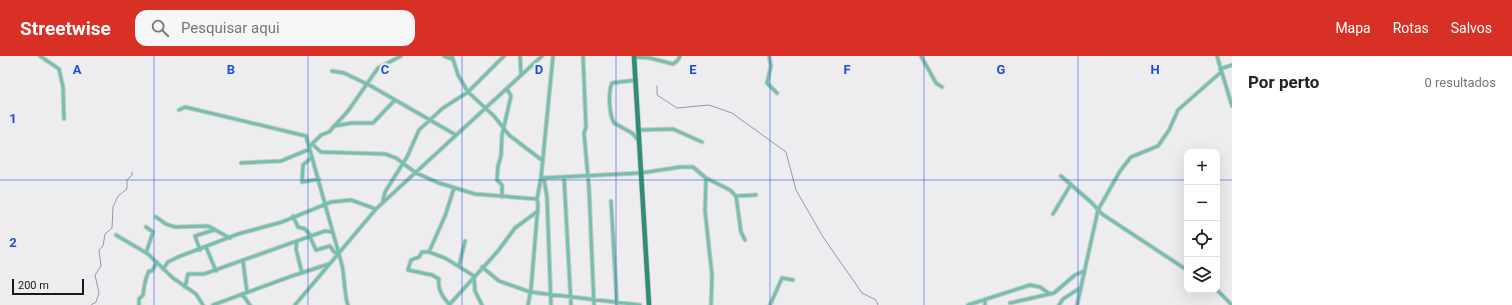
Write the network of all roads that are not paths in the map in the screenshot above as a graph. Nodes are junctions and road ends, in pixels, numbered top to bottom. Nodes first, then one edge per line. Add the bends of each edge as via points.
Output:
1 (40, 56) edge
2 (390, 56) edge
3 (401, 56) edge
4 (444, 56) edge
5 (504, 56) edge
6 (520, 56) edge
7 (542, 56) edge
8 (553, 56) edge
9 (583, 56) edge
10 (634, 56) edge
11 (680, 56) edge
12 (769, 56) edge
13 (920, 56) edge
14 (1217, 56) edge
15 (452, 57) edge
16 (644, 57) edge
17 (393, 60) junction
18 (1232, 65) edge
19 (1221, 70) junction
20 (332, 71) dead end
21 (521, 74) junction
22 (636, 80) junction
23 (367, 85) junction
24 (942, 87) dead end
25 (507, 89) junction
26 (468, 92) junction
27 (777, 93) dead end
28 (394, 100) junction
29 (1232, 106) edge
30 (485, 108) junction
31 (179, 110) dead end
32 (64, 119) dead end
33 (428, 120) junction
34 (334, 126) junction
35 (504, 129) junction
36 (638, 130) junction
37 (456, 135) junction
38 (639, 142) junction
39 (702, 142) dead end
40 (311, 146) junction
41 (312, 157) junction
42 (543, 161) junction
43 (241, 163) dead end
44 (403, 164) junction
45 (416, 173) junction
46 (641, 173) junction
47 (588, 175) junction
48 (1061, 176) dead end
49 (564, 177) junction
50 (706, 178) junction
51 (318, 179) junction
52 (543, 179) junction
53 (1071, 184) junction
54 (454, 188) junction
55 (756, 195) dead end
56 (736, 196) junction
57 (502, 197) junction
58 (537, 199) junction
59 (611, 201) dead end
60 (382, 204) junction
61 (326, 205) junction
62 (376, 209) junction
63 (1098, 210) junction
64 (538, 211) junction
65 (1053, 214) dead end
66 (293, 216) junction
67 (156, 217) dead end
68 (146, 227) dead end
69 (214, 230) junction
70 (332, 232) junction
71 (116, 235) dead end
72 (310, 237) junction
73 (230, 238) junction
74 (745, 240) dead end
75 (465, 241) dead end
76 (297, 242) junction
77 (206, 247) junction
78 (200, 250) junction
79 (428, 252) junction
80 (146, 253) junction
81 (339, 253) junction
82 (243, 261) junction
83 (157, 262) junction
84 (331, 264) junction
85 (458, 266) junction
86 (482, 267) junction
87 (1184, 268) edge
88 (163, 269) junction
89 (216, 271) junction
90 (1084, 271) junction
91 (302, 273) junction
92 (474, 276) junction
93 (793, 280) dead end
94 (185, 287) junction
95 (1080, 288) junction
96 (247, 292) junction
97 (530, 292) junction
98 (1220, 293) edge
99 (242, 294) junction
100 (1050, 294) junction
101 (550, 295) junction
102 (570, 296) junction
103 (594, 299) junction
104 (985, 299) junction
105 (1010, 303) dead end
106 (617, 304) edge
107 (1076, 304) edge
108 (139, 305) edge
109 (203, 305) edge
110 (213, 305) edge
111 (250, 305) edge
112 (295, 305) edge
113 (348, 305) edge
114 (450, 305) edge
115 (482, 305) edge
116 (528, 305) edge
117 (551, 305) edge
118 (571, 305) edge
119 (594, 305) edge
120 (640, 305) edge
121 (649, 305) edge
122 (711, 305) edge
123 (770, 305) edge
124 (968, 305) edge
125 (986, 305) edge
126 (1059, 305) edge
127 (1232, 305) edge

1 - 32 street via 59,69 63,87
2 - 17 street
3 - 17 street
4 - 15 street
5 - 26 street
6 - 21 street
7 - 21 street
8 - 42 street
9 - 47 street via 586,127 584,133
10 - 16 street
10 - 22 main road
11 - 16 street via 672,64
12 - 27 street via 771,66 768,83
13 - 24 street via 936,83
14 - 19 street
15 - 26 street via 458,75
17 - 23 street via 378,68
18 - 19 street
19 - 29 street
19 - 63 street via 1181,107 1158,146 1128,160
20 - 23 street via 344,73
21 - 25 street
22 - 36 main road
22 - 38 street via 612,83 611,111 614,123 632,133
23 - 28 street
23 - 34 street
25 - 30 street
25 - 35 street via 511,95
26 - 30 street
26 - 33 street
28 - 33 street
28 - 34 street via 373,123
30 - 35 street
30 - 37 street
31 - 40 street via 184,107 301,134 308,139
33 - 37 street
33 - 44 street via 416,134
34 - 40 street
35 - 42 street via 524,148
35 - 57 street via 497,180 502,185
36 - 38 main road
36 - 39 street via 673,129
37 - 45 street
38 - 46 main road
40 - 41 street
40 - 43 street via 281,161
40 - 44 street via 321,152 385,154
41 - 51 street
41 - 51 street via 304,164 302,182
42 - 52 street
44 - 45 street
44 - 60 street via 387,189
45 - 54 street
45 - 60 street
46 - 47 street
46 - 50 street via 688,166 699,170
46 - 121 main road
47 - 49 street
47 - 103 street
48 - 53 street
49 - 52 street
49 - 102 street
50 - 56 street via 722,185
50 - 122 street via 705,211 712,275
51 - 61 street
52 - 58 street
52 - 101 street
53 - 63 street
53 - 65 street
54 - 57 street via 474,194
54 - 79 street via 445,216
55 - 56 street
56 - 74 street via 741,232
57 - 58 street
58 - 64 street
59 - 106 street
60 - 62 street
61 - 62 street via 351,200
61 - 66 street
61 - 70 street
62 - 81 street
63 - 87 street
63 - 90 street
64 - 86 street via 515,228
64 - 97 street
66 - 72 street via 298,227 308,231
66 - 73 street via 282,222
67 - 69 street via 171,226 206,225
68 - 80 street via 153,232
69 - 73 street
69 - 78 street via 194,236
70 - 72 street
70 - 81 street
71 - 80 street
72 - 76 street
72 - 81 street via 316,250 330,246 334,252
73 - 77 street
75 - 85 street
76 - 82 street
76 - 91 street via 296,249
77 - 78 street
77 - 89 street
78 - 88 street via 168,262
79 - 85 street
79 - 114 street via 422,252 411,260 408,270 439,279 439,290
80 - 83 street
81 - 84 street
81 - 113 street
82 - 89 street
82 - 96 street
83 - 88 street
83 - 108 street via 152,271 149,271
84 - 91 street
84 - 112 street
85 - 92 street
86 - 92 street
86 - 97 street via 499,281
88 - 94 street
89 - 94 street via 188,274
90 - 95 street
90 - 100 street via 1075,275 1061,289
91 - 96 street
92 - 114 street
92 - 115 street via 475,291
93 - 123 street via 782,278
94 - 109 street via 196,294
95 - 107 street
95 - 126 street via 1063,298
96 - 99 street
97 - 101 street
97 - 116 street
98 - 127 street
99 - 110 street
99 - 111 street
100 - 104 street via 1040,287 1030,285
100 - 105 street
101 - 102 street
101 - 117 street
102 - 103 street
102 - 118 street
103 - 106 street
103 - 119 street
104 - 124 street
104 - 125 street
106 - 120 street

